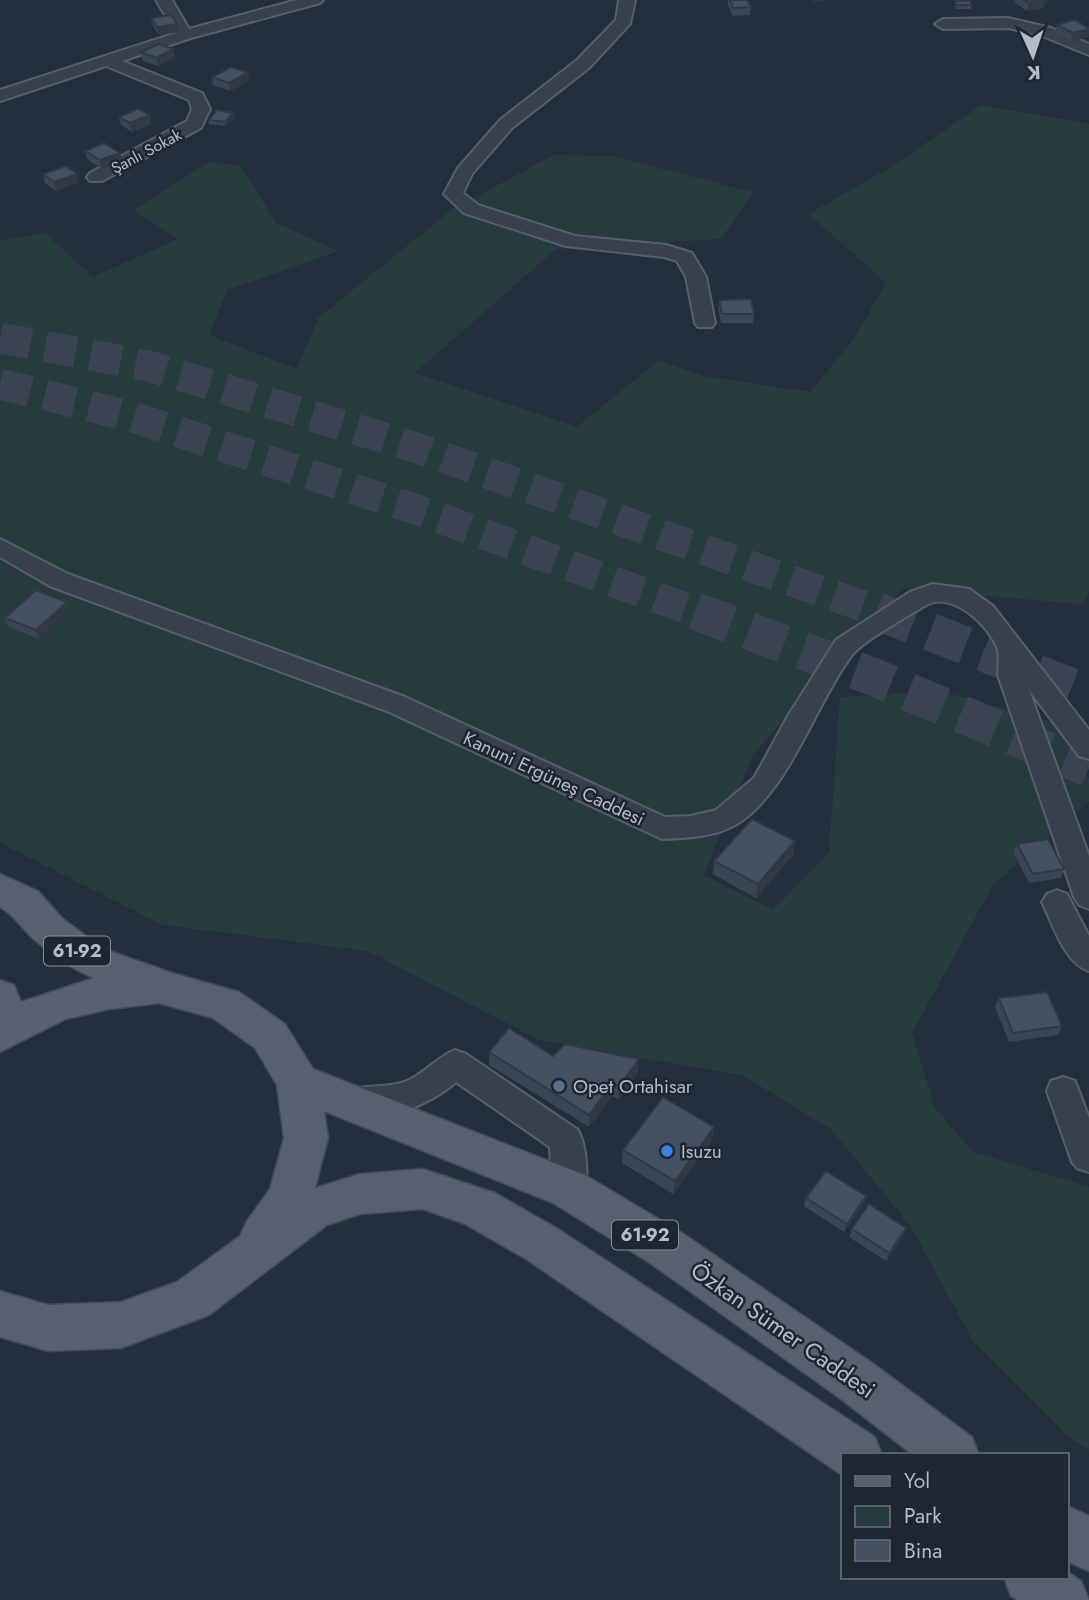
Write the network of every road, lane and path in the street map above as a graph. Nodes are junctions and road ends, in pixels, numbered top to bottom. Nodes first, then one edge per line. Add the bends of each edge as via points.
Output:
1 (164, 0) edge
2 (315, 0) edge
3 (627, 0) edge
4 (943, 24) dead end
5 (185, 36) junction
6 (1089, 50) edge
7 (107, 61) junction
8 (0, 96) edge
9 (96, 177) dead end
10 (705, 323) dead end
11 (0, 547) edge
12 (1011, 647) junction
13 (1089, 749) edge
14 (0, 889) edge
15 (1089, 897) edge
16 (1057, 902) dead end
17 (1089, 959) edge
18 (168, 989) junction
19 (1, 1022) edge
20 (298, 1082) junction
21 (1063, 1091) dead end
22 (344, 1102) junction
23 (1089, 1157) edge
24 (569, 1189) junction
25 (250, 1254) junction
26 (0, 1314) edge
27 (854, 1453) edge
28 (951, 1453) edge
29 (1068, 1532) edge
30 (1089, 1545) edge
31 (1033, 1579) edge
32 (1062, 1600) edge

1 - 5 street
2 - 5 street
3 - 10 street via 624,21 583,64 506,124 464,172 453,194 471,209 573,242 685,257 696,277
4 - 6 street via 1008,23 1045,31
5 - 7 street
7 - 8 street
7 - 9 street, Şanlı Sokak via 196,97 201,108 195,124
11 - 12 street, Kanuni Ergüneş Caddesi via 59,580 396,704 662,828 691,827 725,818 764,785 845,646 919,598 933,592 960,595 984,612
12 - 13 street, Kanuni Ergüneş Caddesi
12 - 15 street via 1011,675
14 - 18 main road, 61-92 via 24,902 49,930 90,960
16 - 17 street
18 - 19 main road, 61-92 via 112,989
18 - 20 main road, 61-92 via 225,1004 270,1036
20 - 22 main road, Özkan Sümer Caddesi / 61-92
20 - 25 main road, 61-92 via 306,1138 290,1198
21 - 23 street
22 - 24 main road, Özkan Sümer Caddesi / 61-92
22 - 24 street via 403,1098 433,1084 455,1064 566,1140
24 - 28 main road, Özkan Sümer Caddesi / 61-92 via 666,1248 859,1382
25 - 26 main road, 61-92 via 192,1299 121,1325 48,1328
25 - 27 main road, 61-92 via 313,1209 360,1194 434,1192 479,1208 542,1244
29 - 30 main road
31 - 32 main road

